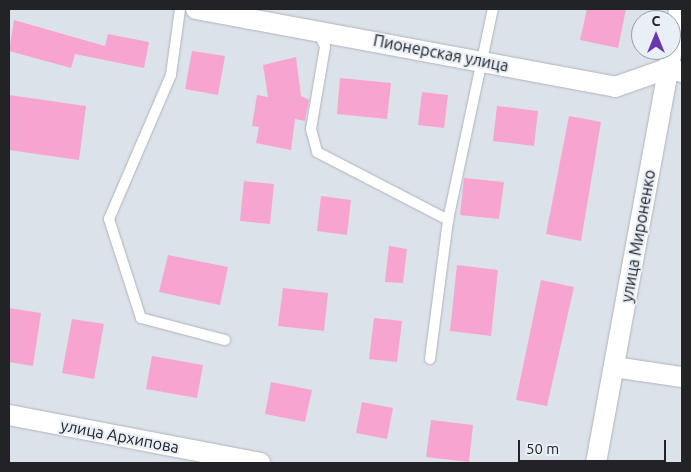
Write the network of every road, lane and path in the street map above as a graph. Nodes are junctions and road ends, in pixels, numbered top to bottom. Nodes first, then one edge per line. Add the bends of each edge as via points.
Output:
1 (180, 9) edge
2 (196, 9) edge
3 (493, 9) edge
4 (679, 9) edge
5 (317, 29) junction
6 (481, 61) junction
7 (676, 70) edge
8 (448, 220) junction
9 (225, 340) dead end
10 (430, 359) dead end
11 (614, 368) junction
12 (682, 377) edge
13 (9, 415) edge
14 (260, 463) edge
15 (596, 463) edge

1 - 9 lane via 170,75 109,219 140,318
2 - 5 street, Пионерская улица
3 - 6 lane
4 - 7 street, улица Мироненко
5 - 6 street, Пионерская улица
5 - 8 lane via 325,47 311,129 317,152
6 - 7 street, Пионерская улица via 615,87
6 - 8 lane
7 - 11 street, улица Мироненко
8 - 10 lane
11 - 12 street
11 - 15 street, улица Мироненко
13 - 14 street, улица Архипова

